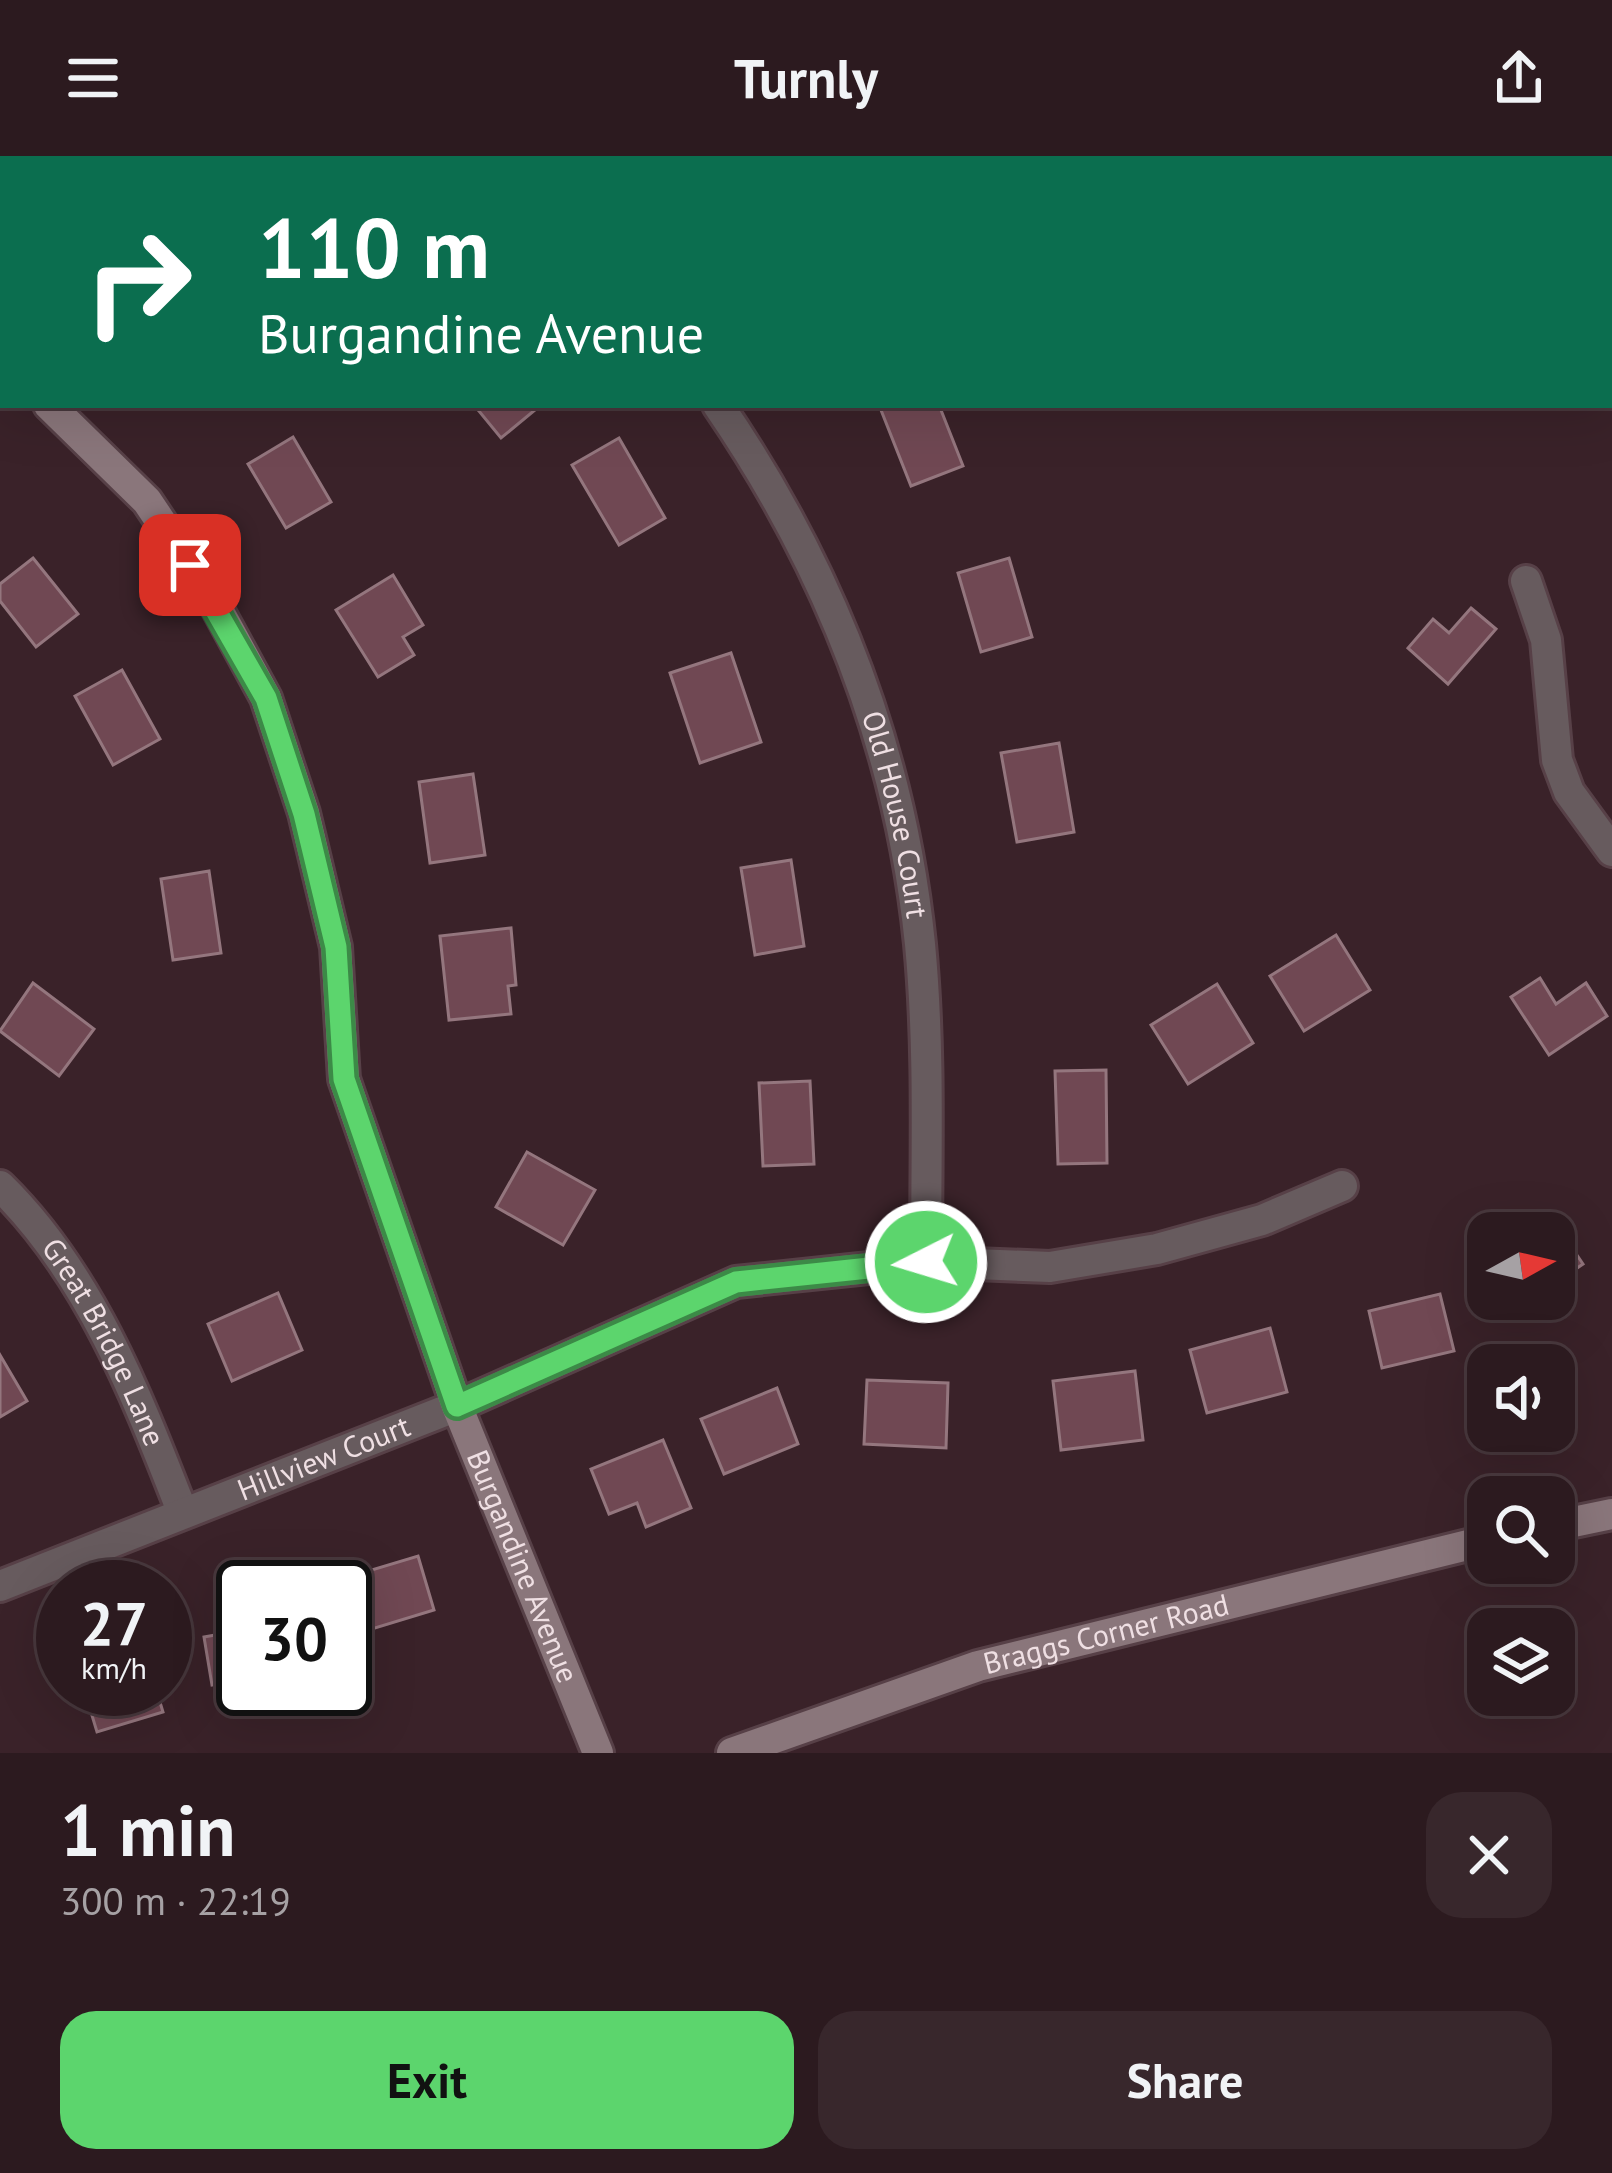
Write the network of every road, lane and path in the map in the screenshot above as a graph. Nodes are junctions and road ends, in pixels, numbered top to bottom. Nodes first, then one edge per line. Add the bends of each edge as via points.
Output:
1 (52, 408) edge
2 (720, 408) edge
3 (1526, 580) dead end
4 (1612, 851) edge
5 (0, 1186) edge
6 (1342, 1186) dead end
7 (926, 1262) junction
8 (457, 1406) junction
9 (182, 1511) junction
10 (1612, 1514) edge
11 (1575, 1522) edge
12 (1467, 1545) edge
13 (0, 1586) edge
14 (598, 1753) edge
15 (732, 1753) edge

1 - 8 street, Burgandine Avenue via 147,501 266,698 336,947 344,1079
2 - 7 street, Old House Court via 773,485 830,600 875,716 904,834 920,946
3 - 4 street via 1546,640 1557,760 1569,792
5 - 9 street, Great Bridge Lane via 85,1295 135,1391
6 - 7 street, Hillview Court via 1157,1250 1050,1267
7 - 8 street, Hillview Court via 736,1282
8 - 9 street, Hillview Court
8 - 14 street, Burgandine Avenue
9 - 13 street, Hillview Court
10 - 11 street
12 - 15 street, Braggs Corner Road via 978,1666

